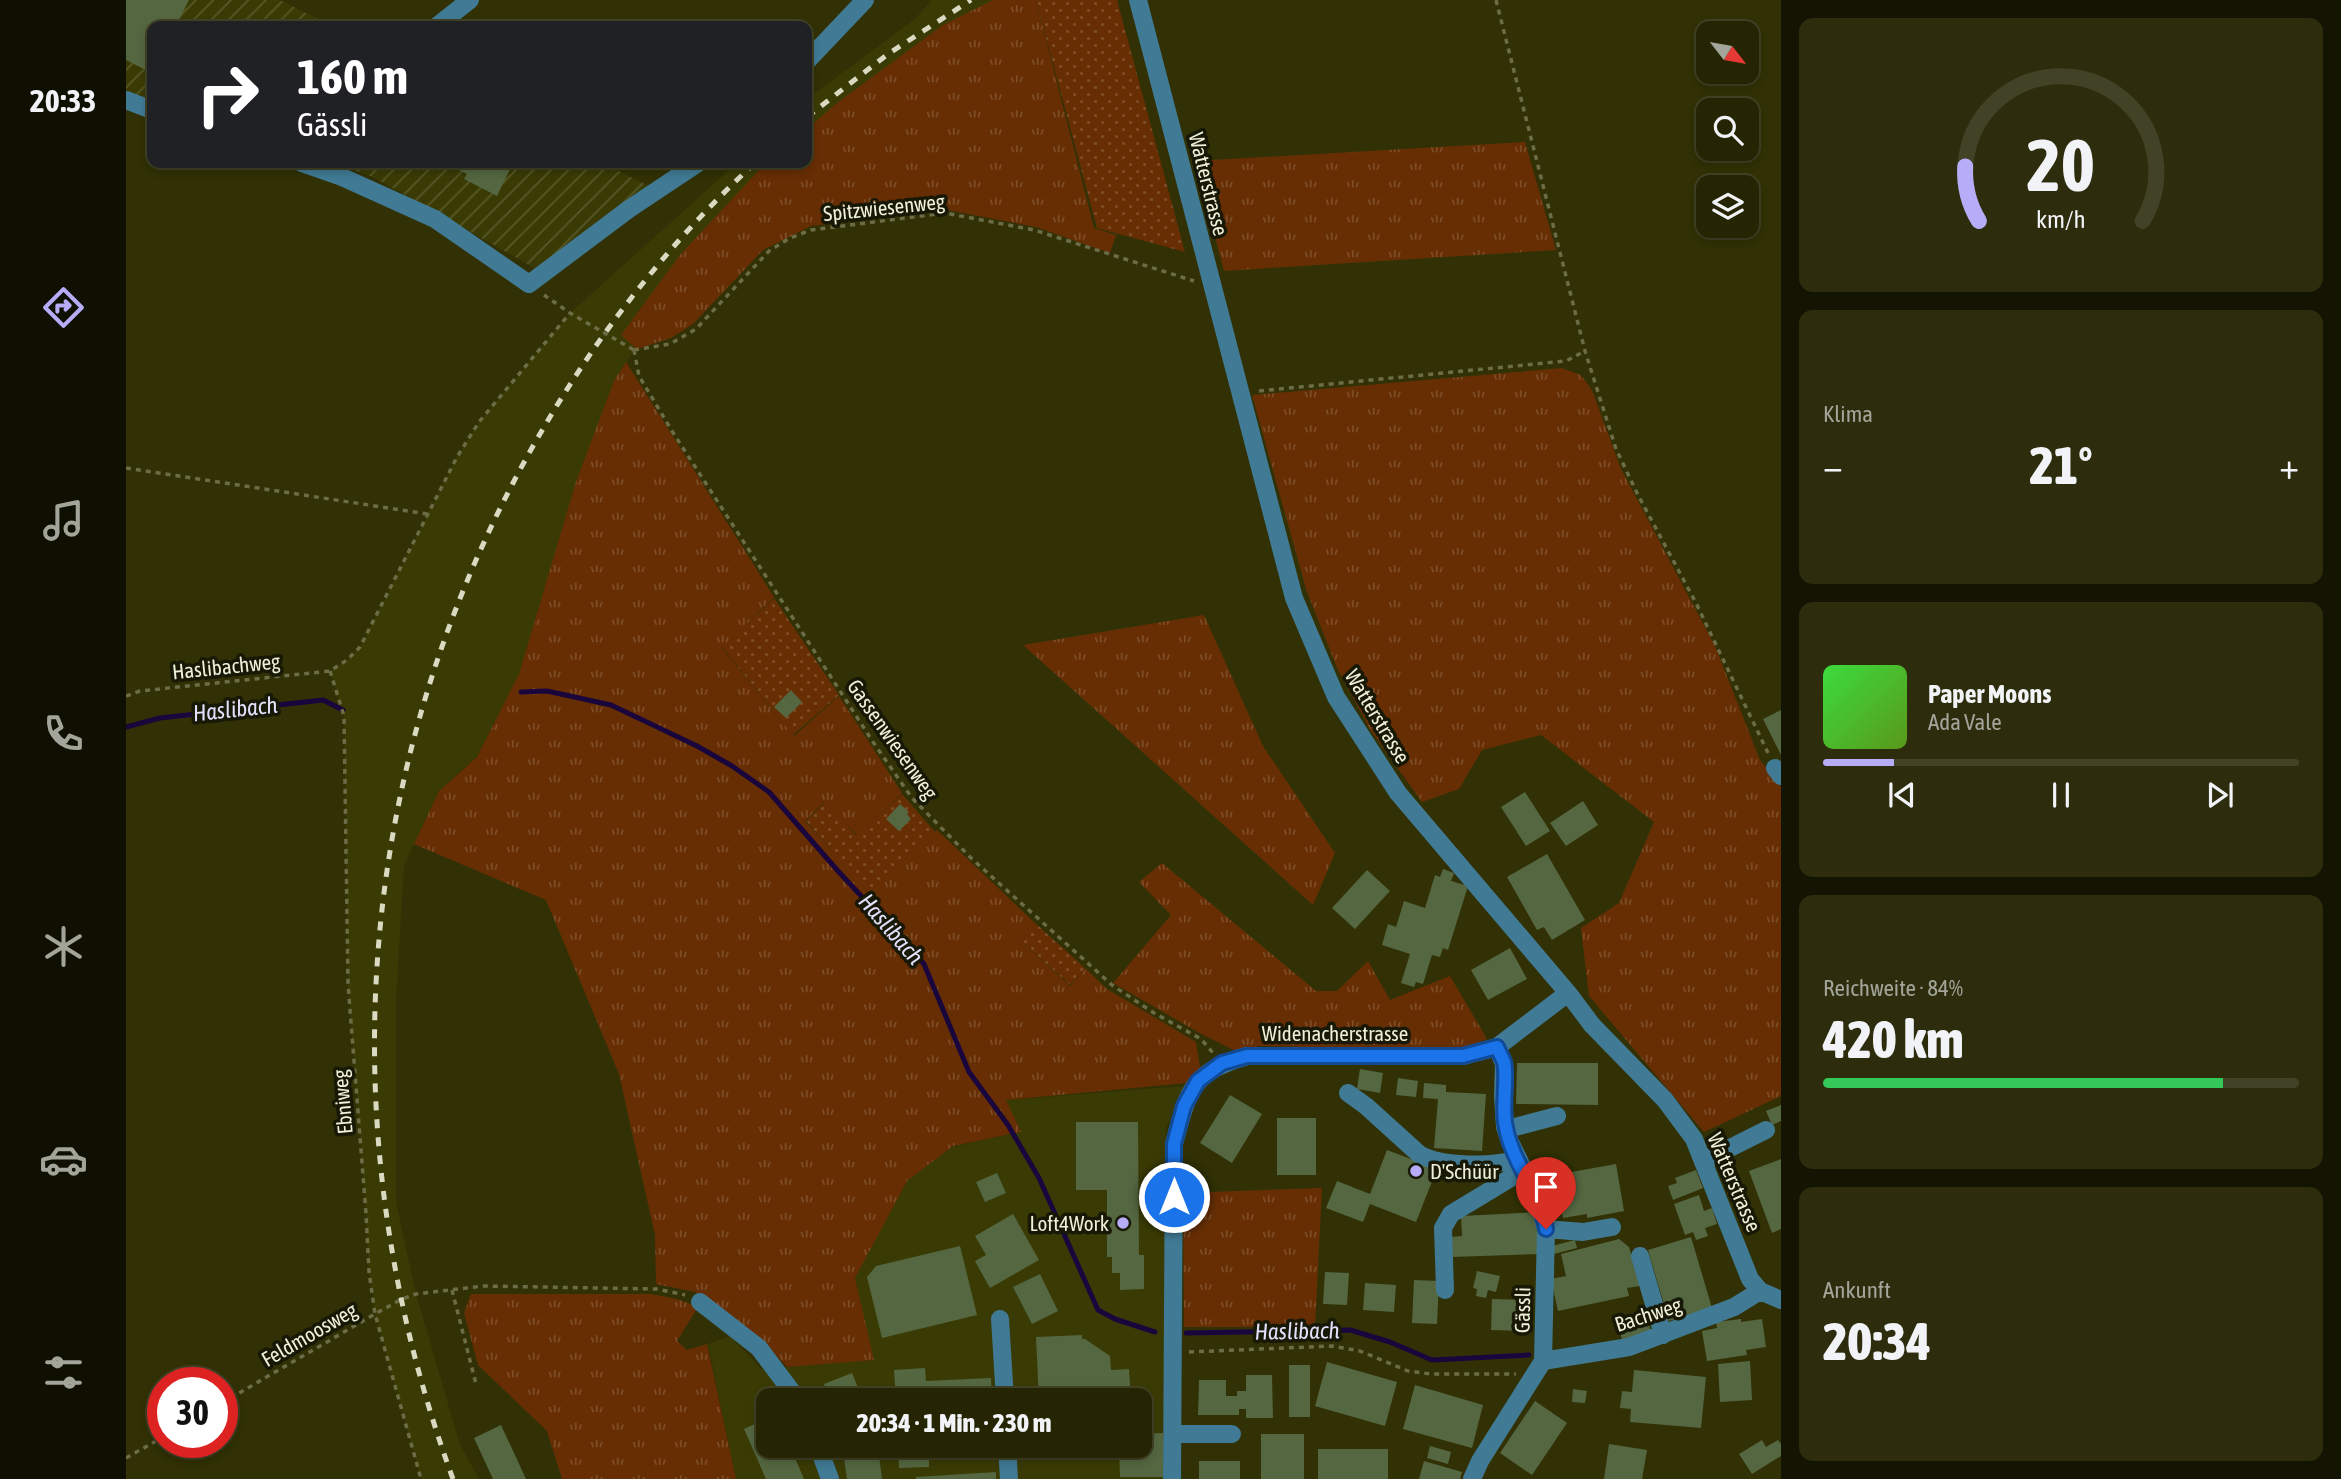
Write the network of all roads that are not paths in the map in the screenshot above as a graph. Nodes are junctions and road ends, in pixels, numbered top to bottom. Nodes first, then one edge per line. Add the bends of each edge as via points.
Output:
1 (470, 0) edge
2 (865, 0) edge
3 (1138, 0) edge
4 (443, 21) edge
5 (812, 56) edge
6 (126, 100) edge
7 (147, 108) edge
8 (690, 168) edge
9 (344, 170) edge
10 (1568, 993) junction
11 (1497, 1047) junction
12 (1348, 1093) dead end
13 (1557, 1116) dead end
14 (1505, 1127) junction
15 (1766, 1130) dead end
16 (1704, 1161) junction
17 (1520, 1165) junction
18 (1612, 1227) dead end
19 (1546, 1229) junction
20 (1640, 1256) dead end
21 (1445, 1290) dead end
22 (1759, 1291) junction
23 (1781, 1300) edge
24 (700, 1302) road end
25 (1000, 1320) dead end
26 (1663, 1335) junction
27 (1539, 1369) junction
28 (789, 1388) edge
29 (1003, 1388) edge
30 (1173, 1434) junction
31 (1232, 1434) dead end
32 (822, 1458) edge
33 (1008, 1458) edge
34 (830, 1479) edge
35 (1009, 1479) edge
36 (1172, 1479) edge
37 (1472, 1479) edge

1 - 4 street
2 - 5 street
3 - 10 street, Watterstrasse via 1294,598 1336,697 1398,793
6 - 7 street
8 - 9 street via 529,284 435,219
10 - 11 street, Widenacherstrasse
10 - 16 street, Watterstrasse via 1592,1025 1665,1101 1694,1139
11 - 14 street, Gässli via 1504,1064
11 - 30 street, Widenacherstrasse via 1463,1056 1247,1056 1222,1063 1198,1081 1184,1106 1174,1144
12 - 17 street via 1429,1159
13 - 14 street
14 - 17 street, Gässli
15 - 16 street
16 - 22 street, Watterstrasse via 1750,1279
17 - 19 street, Gässli via 1536,1195
17 - 21 street via 1446,1220
18 - 19 street via 1583,1233
19 - 27 street, Gässli
20 - 26 street
22 - 23 street
22 - 26 street, Bachweg via 1734,1307
24 - 28 street via 759,1348
25 - 29 street
26 - 27 street, Bachweg
27 - 37 street
30 - 31 street
30 - 36 street, Widenacherstrasse
32 - 34 street
33 - 35 street

